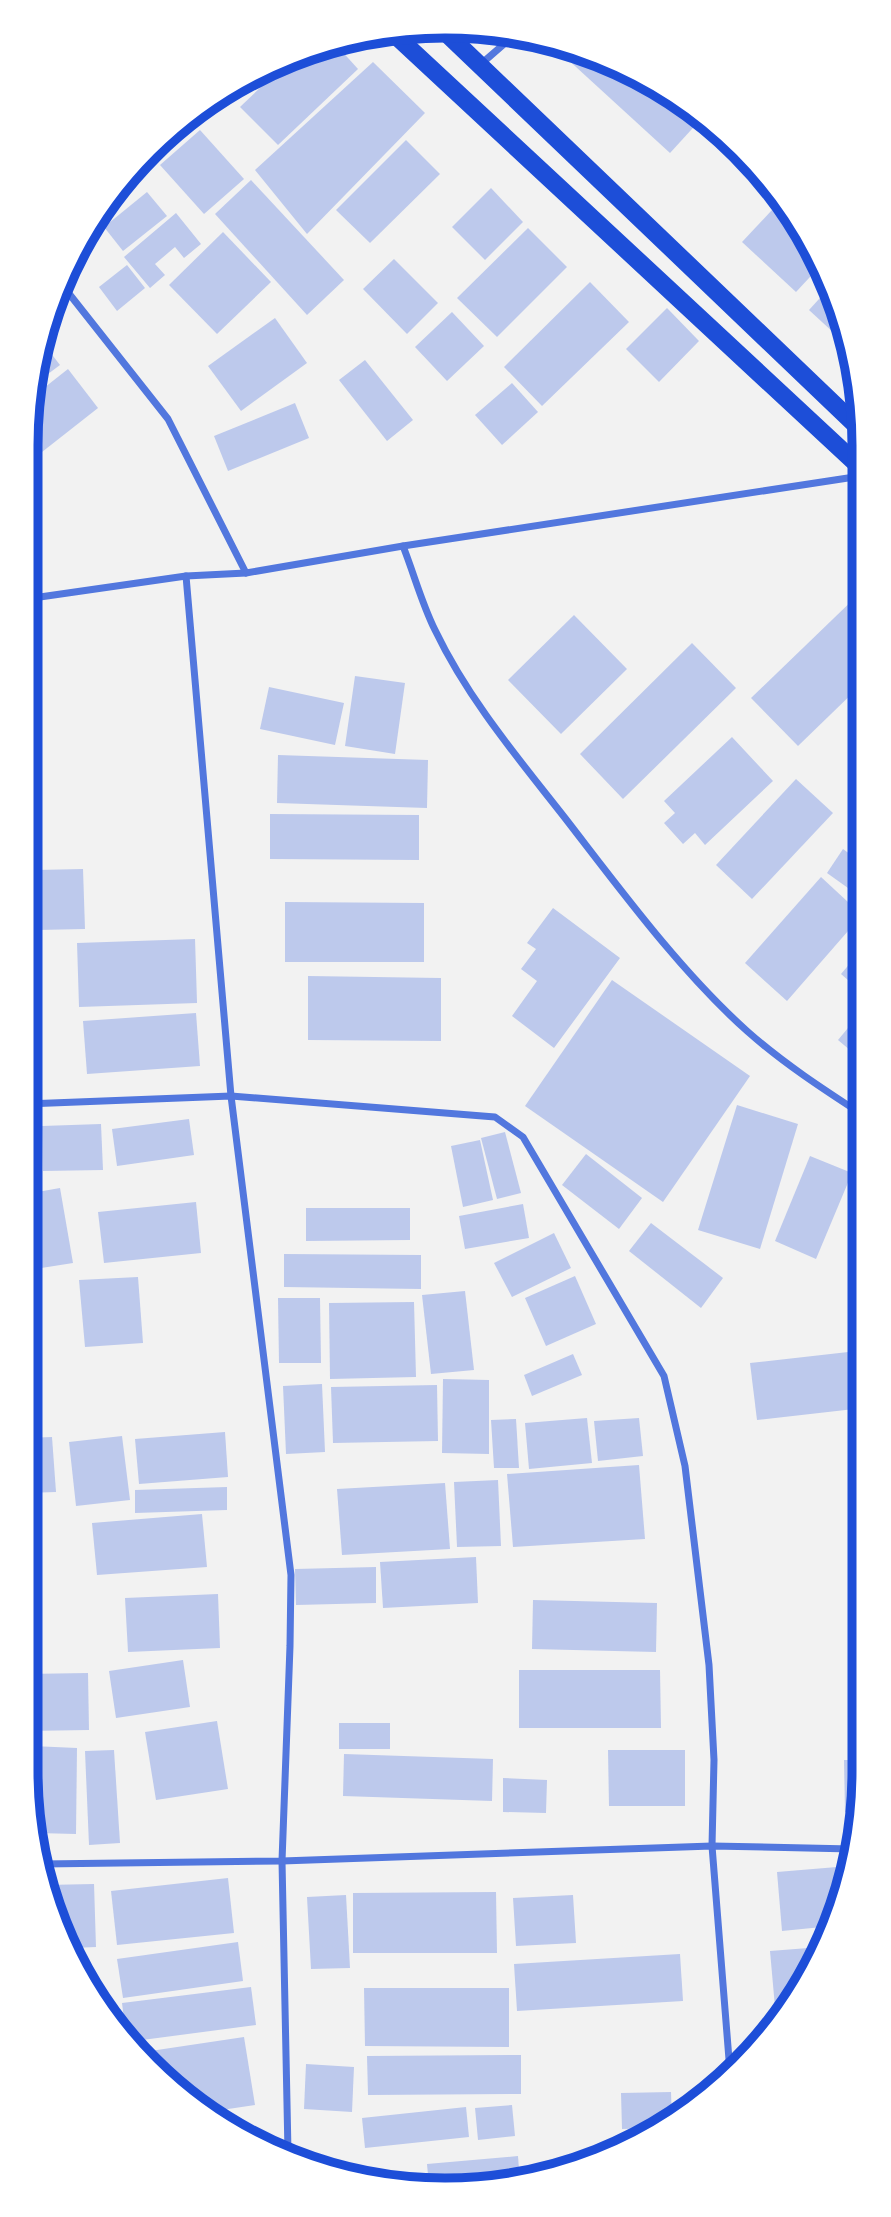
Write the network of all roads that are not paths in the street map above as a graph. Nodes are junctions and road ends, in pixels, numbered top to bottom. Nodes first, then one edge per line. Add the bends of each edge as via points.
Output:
1 (452, 38) edge
2 (401, 41) edge
3 (505, 43) edge
4 (481, 64) junction
5 (68, 292) edge
6 (852, 421) edge
7 (852, 460) edge
8 (852, 477) edge
9 (403, 546) junction
10 (246, 573) junction
11 (186, 576) junction
12 (38, 597) edge
13 (232, 1096) junction
14 (38, 1104) edge
15 (852, 1108) edge
16 (712, 1846) junction
17 (845, 1849) edge
18 (282, 1861) junction
19 (49, 1864) edge
20 (729, 2063) edge
21 (288, 2147) edge

1 - 4 main road
2 - 7 main road
3 - 4 street
4 - 6 main road
5 - 10 street via 168,419
8 - 9 street
9 - 10 street
9 - 15 street via 435,630 468,689 602,865 686,968 746,1030
10 - 11 street
11 - 12 street
11 - 13 street
13 - 14 street
13 - 16 street via 495,1117 523,1137 664,1376 685,1466 709,1665
13 - 18 street via 291,1575
16 - 17 street
16 - 18 street
16 - 20 street
18 - 19 street
18 - 21 street

